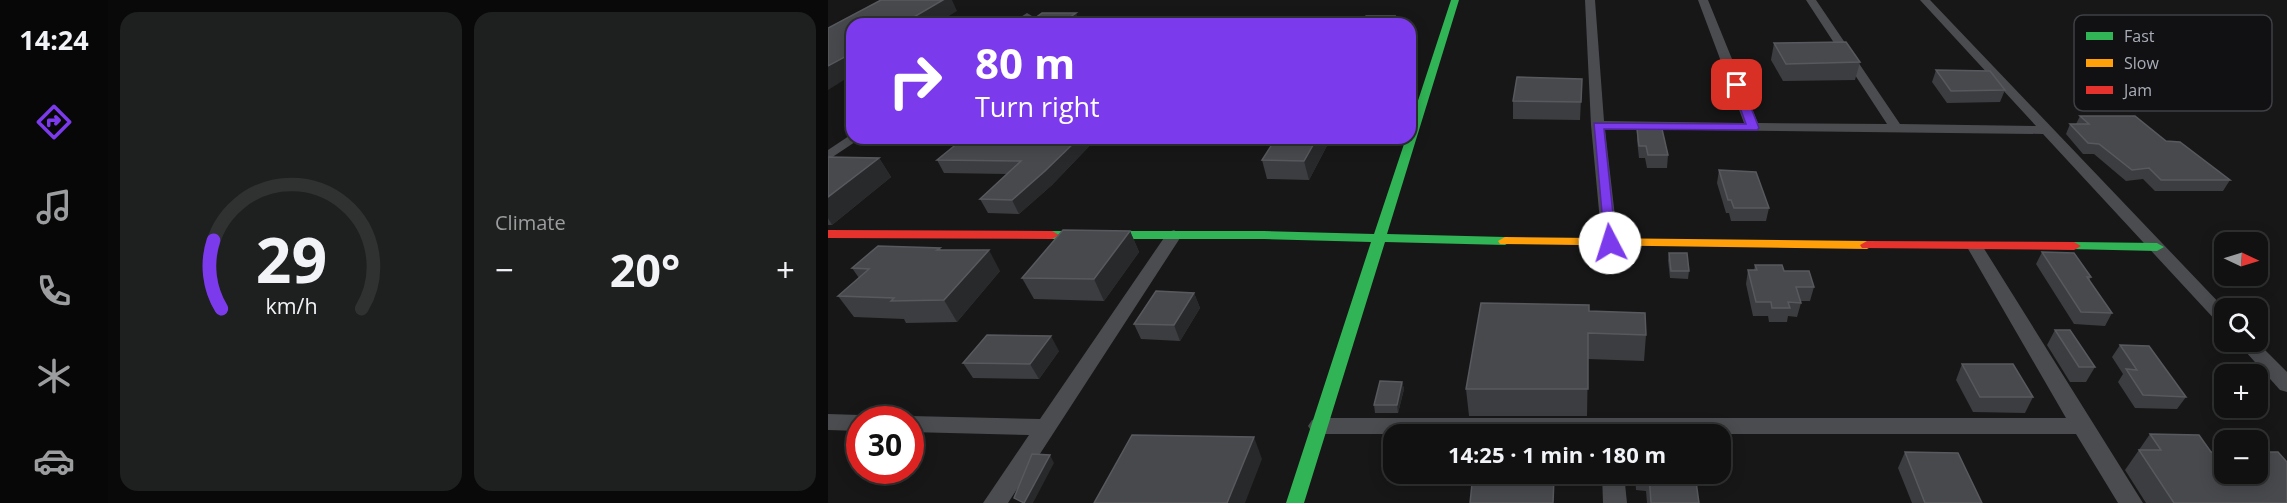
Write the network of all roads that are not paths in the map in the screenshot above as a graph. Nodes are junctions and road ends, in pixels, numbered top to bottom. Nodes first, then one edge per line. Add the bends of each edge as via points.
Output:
1 (1455, 0) edge
2 (1590, 0) edge
3 (1703, 0) edge
4 (1811, 0) edge
5 (1925, 0) edge
6 (1027, 16) dead end
7 (1024, 18) edge
8 (1416, 116) edge
9 (1598, 125) junction
10 (1895, 127) junction
11 (1753, 128) junction
12 (2047, 130) junction
13 (846, 144) edge
14 (1407, 144) edge
15 (828, 156) edge
16 (828, 234) edge
17 (1174, 235) junction
18 (1379, 237) junction
19 (1610, 243) junction
20 (1975, 247) junction
21 (2157, 247) junction
22 (2214, 308) edge
23 (2255, 352) edge
24 (2287, 386) edge
25 (828, 422) edge
26 (846, 423) edge
27 (924, 424) edge
28 (1319, 426) junction
29 (2082, 426) junction
30 (1046, 427) junction
31 (1383, 427) edge
32 (1731, 429) edge
33 (1614, 484) edge
34 (995, 503) edge
35 (1295, 503) edge
36 (1615, 503) edge
37 (2131, 503) edge

1 - 8 street
2 - 9 street
3 - 11 street
4 - 10 street
5 - 12 street
6 - 7 street
9 - 11 street
9 - 19 street
10 - 11 street
10 - 12 street
12 - 21 street
13 - 15 street
14 - 18 street
16 - 17 street
17 - 18 street
17 - 30 street
18 - 19 street
18 - 28 street
19 - 20 street
20 - 21 street
20 - 29 street
21 - 22 street
23 - 24 street
25 - 26 street
27 - 30 street
28 - 31 street
28 - 35 street
29 - 32 street
29 - 37 street
30 - 34 street
33 - 36 street

